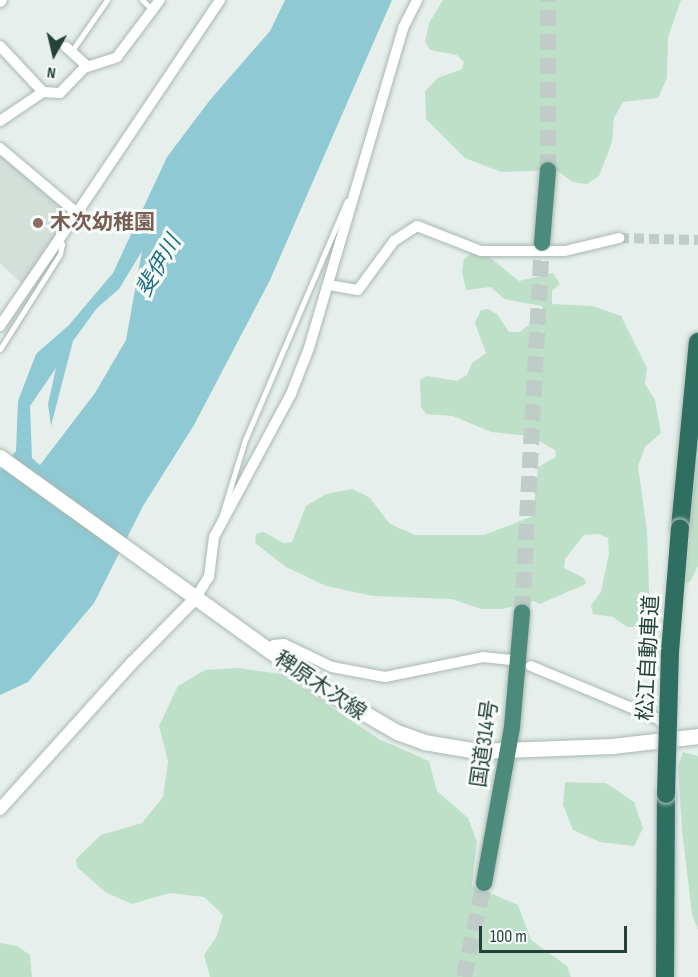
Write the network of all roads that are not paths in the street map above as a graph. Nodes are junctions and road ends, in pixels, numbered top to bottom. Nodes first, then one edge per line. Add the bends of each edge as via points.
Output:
1 (107, 0) edge
2 (142, 0) edge
3 (159, 0) edge
4 (220, 0) edge
5 (417, 0) edge
6 (153, 10) junction
7 (0, 46) edge
8 (68, 50) joint
9 (87, 66) junction
10 (43, 92) junction
11 (0, 121) edge
12 (0, 148) edge
13 (548, 170) tunnel mouth
14 (359, 187) junction
15 (76, 213) junction
16 (619, 238) tunnel mouth
17 (59, 240) junction
18 (542, 243) tunnel mouth
19 (329, 285) junction
20 (0, 326) edge
21 (698, 342) edge
22 (0, 349) edge
23 (0, 457) edge
24 (224, 519) junction
25 (195, 599) junction
26 (522, 612) tunnel mouth
27 (269, 651) junction
28 (512, 660) dead end
29 (531, 666) dead end
30 (698, 736) edge
31 (673, 739) junction
32 (508, 751) junction
33 (0, 809) edge
34 (484, 883) tunnel mouth
35 (666, 895) junction
36 (664, 977) edge
37 (676, 977) edge

1 - 8 lane
2 - 6 lane
3 - 6 street
4 - 15 street
5 - 14 street via 396,51
6 - 9 street via 117,57
7 - 10 street
8 - 9 street
9 - 10 street via 60,93
10 - 11 street
12 - 15 street
13 - 18 highway
14 - 19 street
14 - 24 lane via 352,190 245,440 222,512
15 - 17 street
16 - 19 street via 565,251 481,251 417,226 394,241 358,290
17 - 20 street
17 - 22 lane via 60,254
19 - 24 street via 291,394
21 - 35 highway, 松江自動車道, bridge via 670,652
23 - 25 main road, 稗原木次線
24 - 25 street via 213,544 209,576
25 - 27 main road, 稗原木次線
25 - 33 street
26 - 32 highway, 国道314号
27 - 28 street via 274,645 284,644 332,667 385,677 483,657
27 - 32 main road, 稗原木次線 via 353,709 397,732 445,747
29 - 31 street via 665,722
30 - 31 main road, 稗原木次線
31 - 32 main road, 稗原木次線
32 - 34 highway, 国道314号
35 - 36 highway, 松江自動車道
35 - 37 highway

